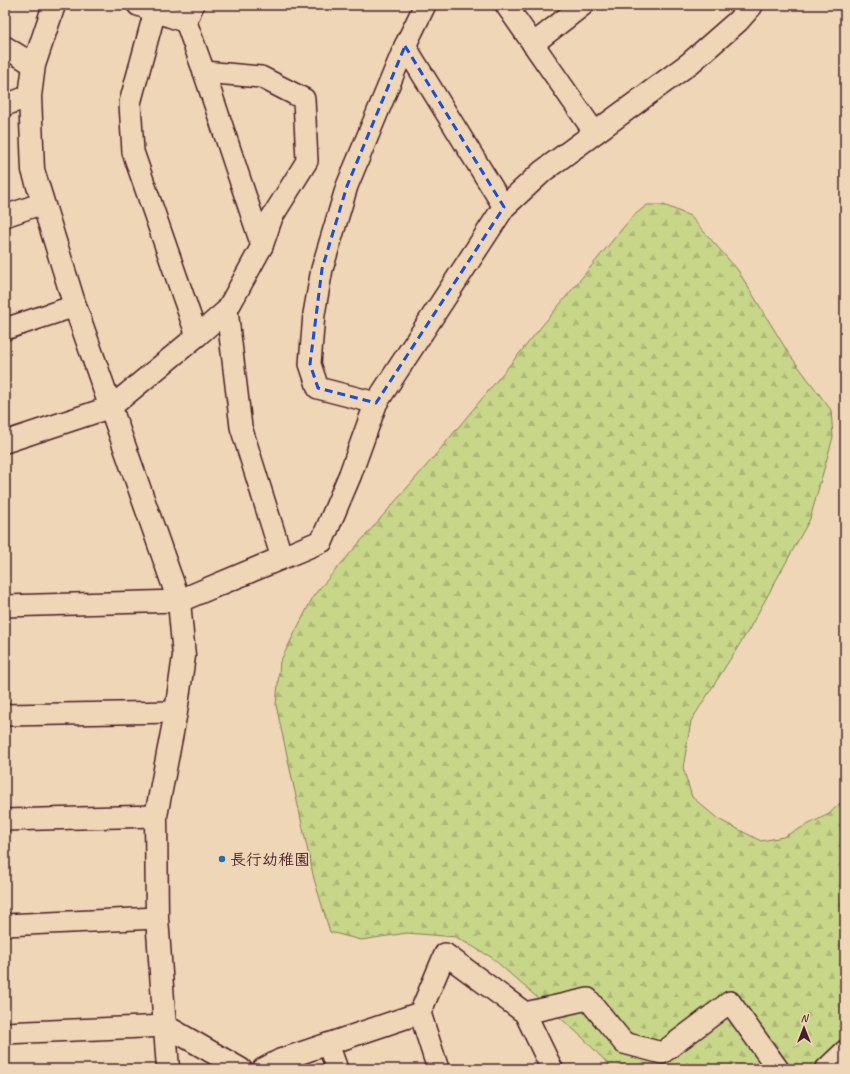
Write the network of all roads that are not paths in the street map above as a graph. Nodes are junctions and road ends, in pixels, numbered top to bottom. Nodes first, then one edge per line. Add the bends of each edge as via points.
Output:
1 (54, 5) edge
2 (425, 5) edge
3 (506, 5) edge
4 (583, 5) edge
5 (752, 5) edge
6 (146, 8) edge
7 (190, 13) edge
8 (533, 44) junction
9 (5, 46) edge
10 (405, 46) junction
11 (34, 65) junction
12 (204, 72) junction
13 (30, 96) junction
14 (5, 105) edge
15 (595, 133) junction
16 (43, 203) junction
17 (504, 207) junction
18 (5, 216) edge
19 (262, 246) junction
20 (75, 306) junction
21 (227, 310) junction
22 (5, 329) edge
23 (197, 336) junction
24 (376, 403) junction
25 (111, 407) junction
26 (5, 442) edge
27 (282, 558) junction
28 (179, 601) junction
29 (5, 606) edge
30 (176, 712) junction
31 (5, 715) edge
32 (156, 816) junction
33 (5, 820) edge
34 (157, 918) junction
35 (5, 925) edge
36 (420, 1013) junction
37 (526, 1013) junction
38 (166, 1026) junction
39 (5, 1032) edge
40 (328, 1044) junction
41 (845, 1051) edge
42 (168, 1069) edge
43 (241, 1069) edge
44 (263, 1069) edge
45 (337, 1069) edge
46 (438, 1069) edge
47 (552, 1069) edge
48 (778, 1069) edge
49 (826, 1069) edge

1 - 11 street
2 - 10 street
3 - 8 street
4 - 8 street
5 - 15 street via 738,21 690,63
6 - 7 street
6 - 23 street via 130,103 133,152
7 - 12 street
8 - 15 street
9 - 11 street
10 - 17 street
10 - 24 street via 345,194 322,269 311,350 310,364 318,388
11 - 13 street
12 - 19 street
12 - 19 street via 261,77 304,99 307,161 272,217
13 - 14 street
13 - 16 street via 33,170
15 - 17 street via 543,171
16 - 18 street
16 - 20 street
17 - 24 street
19 - 21 street
20 - 22 street
20 - 25 street
21 - 23 street
21 - 27 street via 241,428
23 - 25 street
24 - 27 street via 350,475 322,541
25 - 26 street
25 - 28 street
27 - 28 street
28 - 29 street
28 - 30 street via 184,656
30 - 31 street
30 - 32 street
32 - 33 street
32 - 34 street
34 - 35 street
34 - 38 street
36 - 37 street via 445,954
36 - 40 street
36 - 46 street
37 - 47 street
37 - 48 street via 588,999 624,1042 662,1053 730,1002
38 - 39 street
38 - 42 street
38 - 43 street
40 - 44 street via 280,1060
40 - 45 street
41 - 49 street

